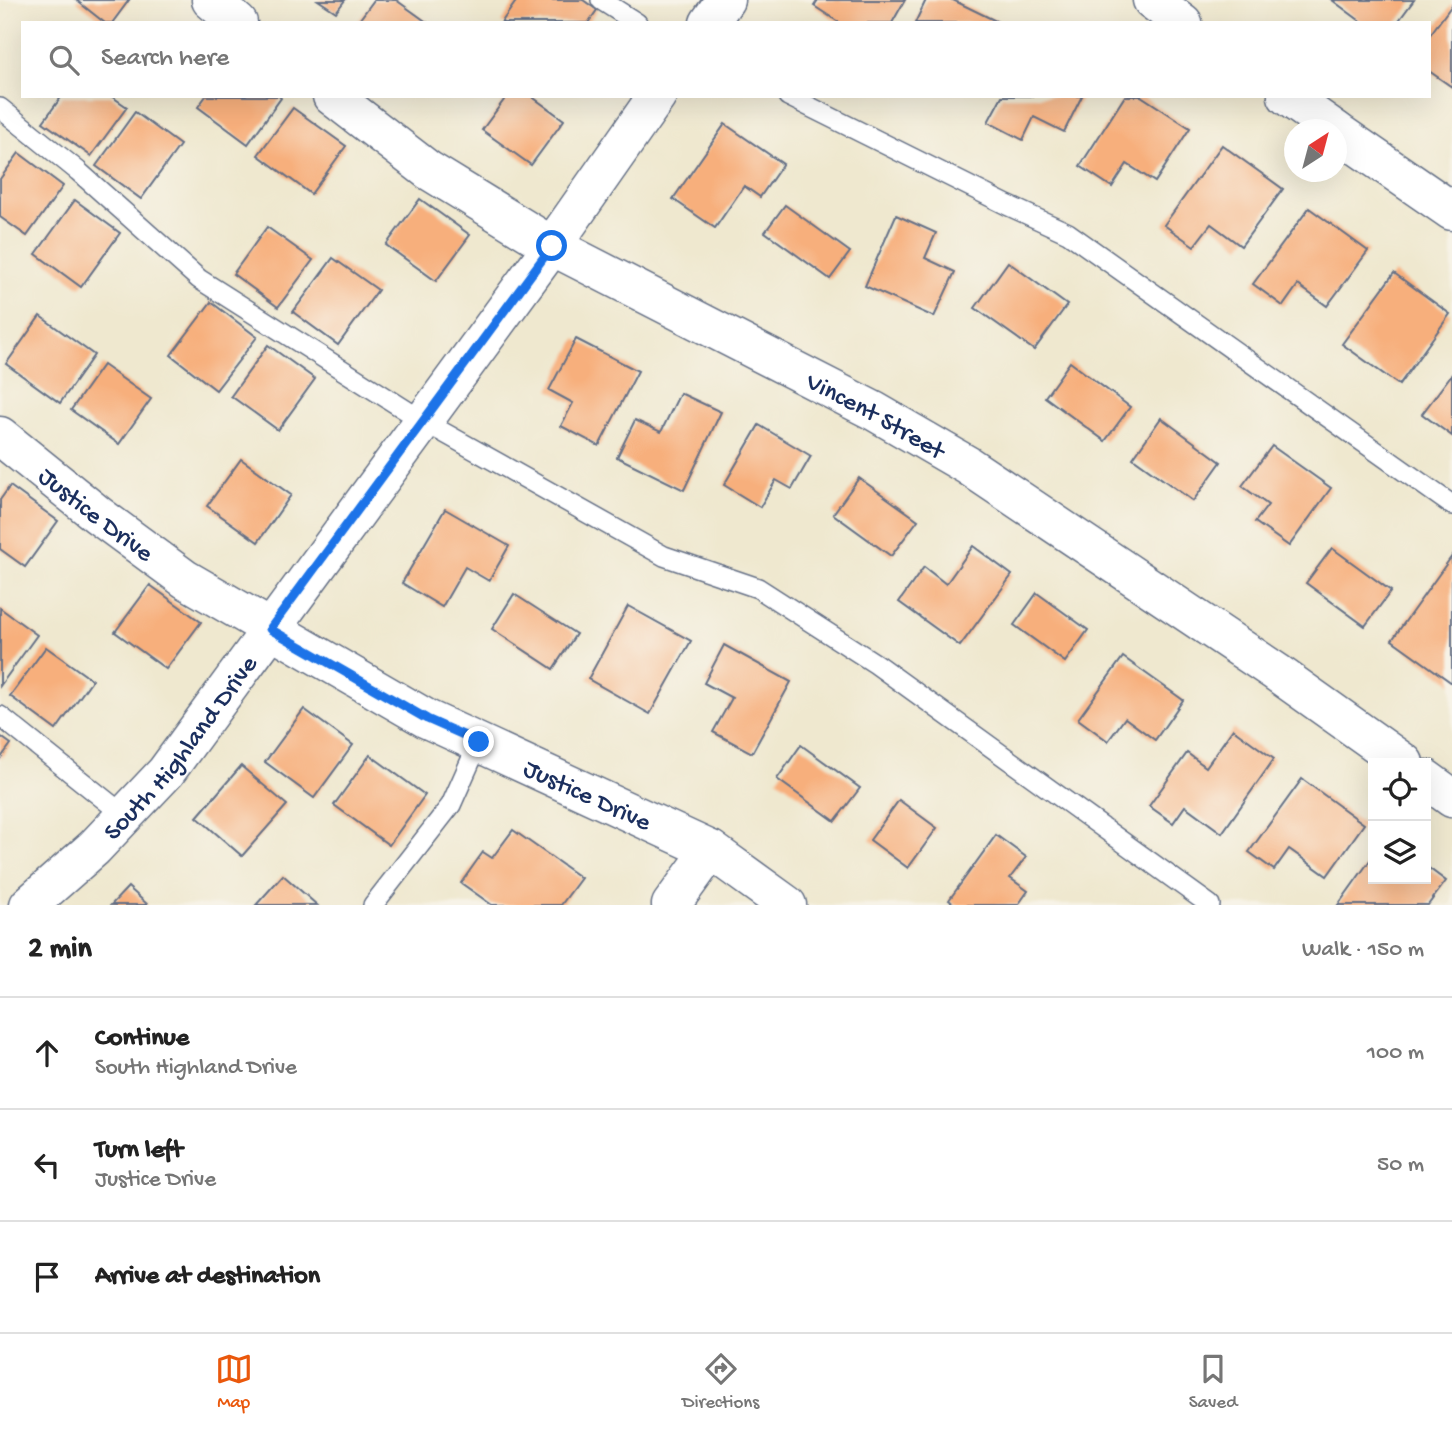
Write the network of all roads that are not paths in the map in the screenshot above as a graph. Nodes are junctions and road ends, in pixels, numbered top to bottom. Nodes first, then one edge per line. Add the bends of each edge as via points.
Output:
1 (211, 0) edge
2 (601, 0) edge
3 (725, 0) edge
4 (1152, 0) edge
5 (236, 21) edge
6 (634, 21) edge
7 (710, 21) edge
8 (1180, 21) edge
9 (335, 98) edge
10 (656, 98) edge
11 (792, 98) edge
12 (1290, 98) edge
13 (0, 108) edge
14 (1320, 119) edge
15 (1347, 138) edge
16 (1452, 211) edge
17 (552, 246) junction
18 (423, 421) junction
19 (0, 436) edge
20 (1452, 505) edge
21 (270, 629) junction
22 (0, 716) edge
23 (479, 742) junction
24 (1397, 758) edge
25 (1431, 782) edge
26 (1452, 797) edge
27 (125, 816) junction
28 (711, 849) junction
29 (29, 905) edge
30 (373, 905) edge
31 (671, 905) edge
32 (787, 905) edge
33 (1210, 905) edge

1 - 5 street
2 - 6 lane
3 - 7 street
4 - 8 street
9 - 17 street, Vincent Street via 428,170
10 - 17 street, South Highland Drive
11 - 20 lane via 1068,233
12 - 14 street
13 - 18 lane via 78,170 199,279
15 - 16 street
17 - 18 street, South Highland Drive
17 - 24 street, Vincent Street via 874,411 967,465
18 - 21 street, South Highland Drive
18 - 33 lane via 664,556 758,588 876,664
19 - 21 street, Justice Drive via 185,579
21 - 23 street, Justice Drive via 427,719
21 - 27 street, South Highland Drive via 166,772
22 - 27 lane
23 - 28 street, Justice Drive
23 - 30 lane via 451,805
25 - 26 street
27 - 29 street, South Highland Drive
28 - 31 street
28 - 32 street, Justice Drive

